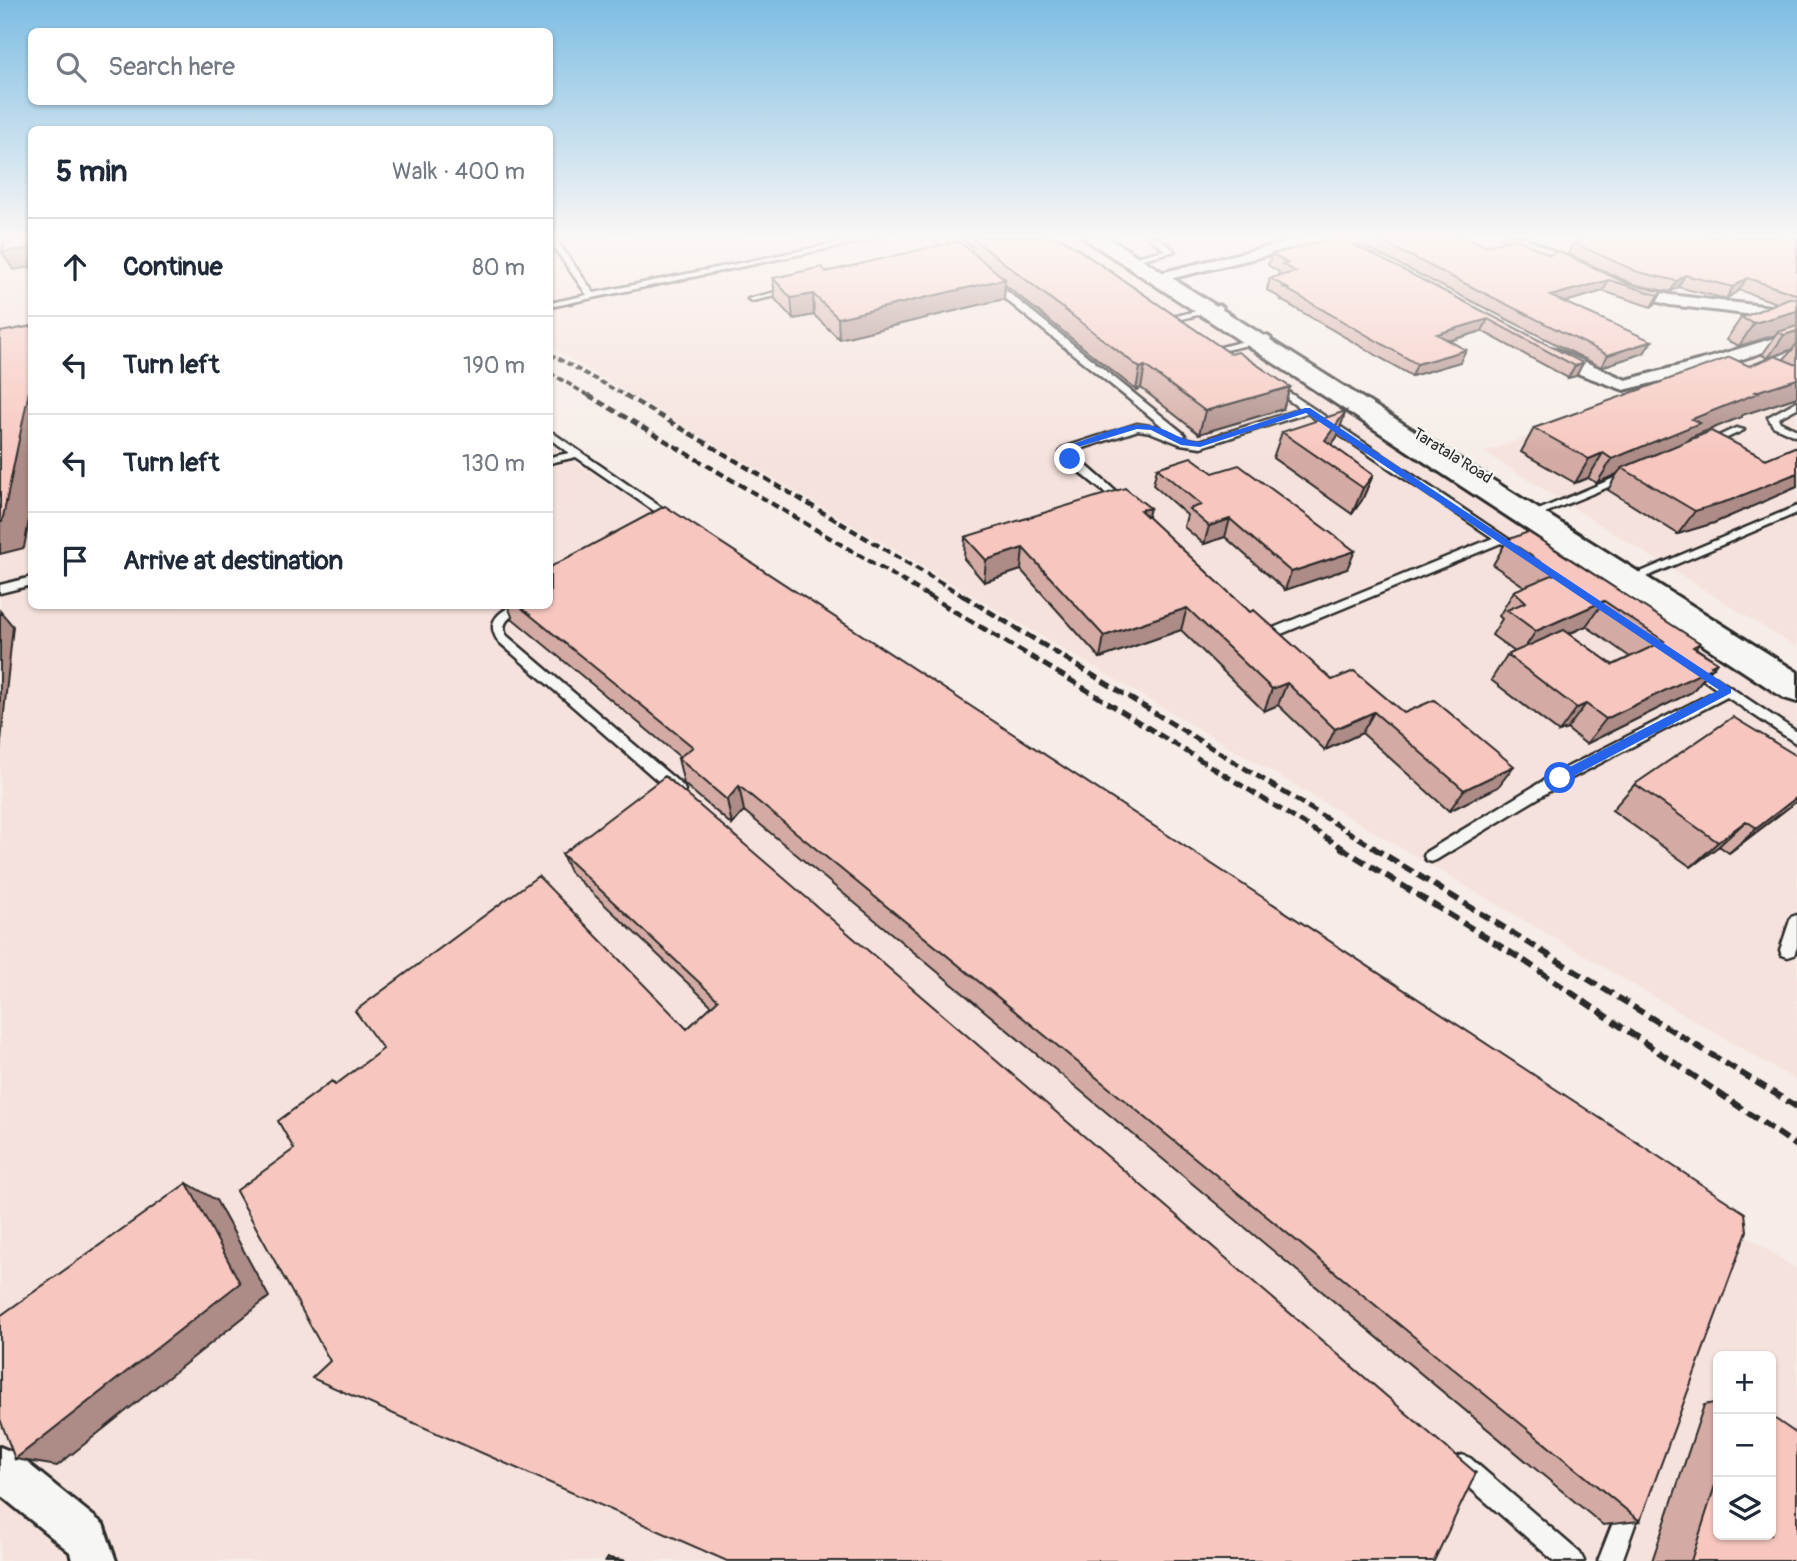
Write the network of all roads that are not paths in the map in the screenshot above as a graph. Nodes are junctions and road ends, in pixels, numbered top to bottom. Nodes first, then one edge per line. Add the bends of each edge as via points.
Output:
1 (1025, 310) edge
2 (1208, 310) edge
3 (1213, 310) edge
4 (1753, 310) edge
5 (1154, 313) edge
6 (1797, 315) edge
7 (1165, 320) junction
8 (1175, 330) edge
9 (1797, 336) edge
10 (1530, 342) edge
11 (1251, 345) junction
12 (1797, 352) edge
13 (1760, 373) edge
14 (1264, 379) edge
15 (1797, 404) edge
16 (1307, 410) junction
17 (1739, 430) dead end
18 (1797, 434) edge
19 (553, 437) edge
20 (1192, 444) junction
21 (1702, 445) edge
22 (576, 454) junction
23 (553, 459) edge
24 (1640, 470) edge
25 (1797, 509) edge
26 (1132, 510) edge
27 (1541, 511) junction
28 (671, 523) edge
29 (1501, 539) junction
30 (1534, 561) edge
31 (1642, 574) junction
32 (28, 582) edge
33 (0, 589) edge
34 (514, 609) edge
35 (1265, 636) edge
36 (1678, 657) edge
37 (1797, 670) edge
38 (1797, 689) edge
39 (1728, 691) junction
40 (1797, 739) edge
41 (692, 802) edge
42 (1431, 856) dead end
43 (1797, 922) edge
44 (1788, 950) dead end
45 (1445, 1451) edge
46 (0, 1468) edge
47 (1639, 1485) edge
48 (94, 1561) edge
49 (1572, 1561) edge
50 (1610, 1561) edge

1 - 20 lane
2 - 7 lane
3 - 11 main road
4 - 6 street
5 - 7 lane
7 - 8 lane
9 - 10 street via 1624,385
11 - 11 lane via 1215,347
11 - 27 main road, Taratala Road
11 - 38 main road
12 - 13 lane via 1758,366
14 - 16 lane
15 - 18 lane via 1773,417 1776,424
16 - 20 lane
16 - 29 lane
17 - 21 lane
19 - 22 lane
20 - 26 lane via 1146,426 1067,450 1070,459
22 - 23 lane
22 - 28 lane
24 - 27 lane
25 - 31 lane
27 - 31 main road, Taratala Road
29 - 30 lane
29 - 35 lane
31 - 37 main road, Taratala Road
32 - 33 lane
34 - 41 lane via 500,618 496,631 502,638
36 - 39 lane
39 - 40 lane
39 - 42 lane via 1560,778
43 - 44 lane
45 - 49 lane
46 - 48 street via 88,1539
47 - 50 lane

